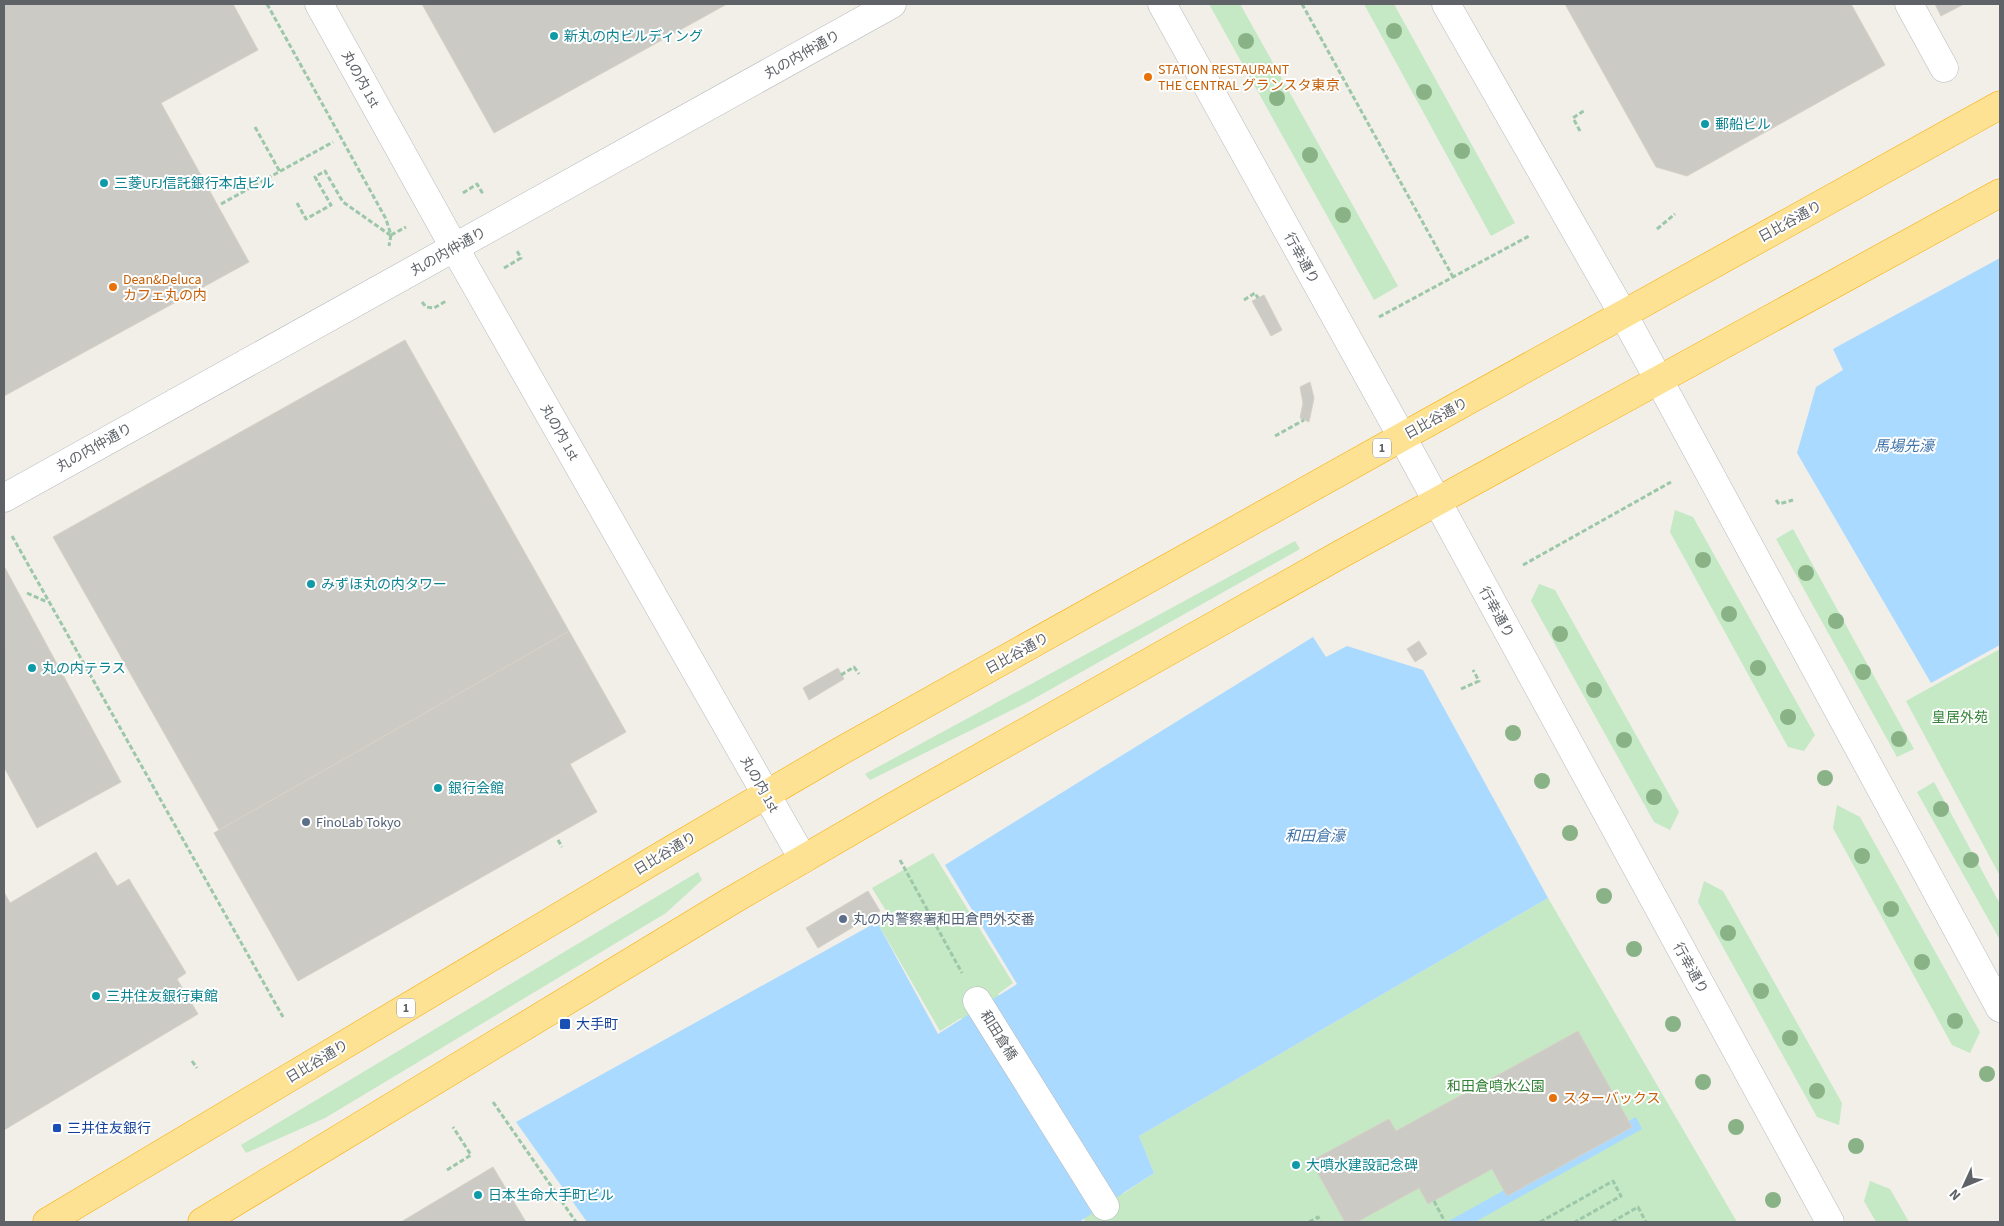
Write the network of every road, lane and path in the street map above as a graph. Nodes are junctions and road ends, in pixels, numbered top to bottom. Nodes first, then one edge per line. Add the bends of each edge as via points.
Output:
1 (267, 4) edge
2 (319, 4) edge
3 (892, 4) edge
4 (1162, 4) edge
5 (1302, 4) edge
6 (1446, 4) edge
7 (1909, 4) edge
8 (1944, 68) dead end
9 (2000, 105) edge
10 (1586, 110) dead end
11 (255, 127) dead end
12 (1580, 131) dead end
13 (333, 142) dead end
14 (280, 172) junction
15 (2000, 193) edge
16 (296, 203) dead end
17 (221, 204) dead end
18 (1675, 214) dead end
19 (1657, 229) dead end
20 (391, 235) junction
21 (1528, 236) dead end
22 (389, 246) dead end
23 (454, 247) junction
24 (1453, 277) junction
25 (1258, 298) dead end
26 (1244, 300) dead end
27 (426, 307) dead end
28 (434, 308) dead end
29 (1623, 314) junction
30 (1379, 317) dead end
31 (1658, 379) junction
32 (1304, 420) dead end
33 (1275, 436) dead end
34 (1402, 436) junction
35 (1671, 482) dead end
36 (4, 498) edge
37 (1776, 500) dead end
38 (1793, 500) dead end
39 (1437, 502) junction
40 (12, 536) dead end
41 (1523, 564) dead end
42 (27, 593) dead end
43 (48, 602) junction
44 (1473, 670) dead end
45 (859, 674) dead end
46 (841, 675) dead end
47 (1461, 689) dead end
48 (766, 795) junction
49 (558, 840) dead end
50 (562, 847) dead end
51 (803, 859) junction
52 (900, 860) dead end
53 (978, 1001) joint
54 (2000, 1008) edge
55 (283, 1017) dead end
56 (192, 1061) dead end
57 (197, 1068) dead end
58 (493, 1102) dead end
59 (454, 1127) dead end
60 (447, 1170) dead end
61 (1434, 1201) dead end
62 (1105, 1206) dead end
63 (47, 1222) edge
64 (202, 1222) edge
65 (576, 1222) edge
66 (1309, 1222) edge
67 (1321, 1222) edge
68 (1445, 1222) edge
69 (1540, 1222) edge
70 (1575, 1222) edge
71 (1612, 1222) edge
72 (1646, 1222) edge
73 (1830, 1222) edge

1 - 20 path via 386,218
2 - 23 main road, 丸の内 1st
3 - 23 main road, 丸の内仲通り
4 - 34 main road, 行幸通り
5 - 24 path
6 - 29 main road
7 - 8 main road
9 - 29 highway, 日比谷通り / 1
10 - 12 path via 1573,118
11 - 14 path
13 - 14 path
14 - 17 path
15 - 31 highway
16 - 20 path via 306,218 332,205 316,177 325,171 342,202
18 - 19 path
20 - 22 path
21 - 24 path
23 - 36 main road, 丸の内仲通り
23 - 48 main road, 丸の内 1st
24 - 30 path
25 - 26 path via 1255,293
27 - 28 path
29 - 31 main road
29 - 34 highway, 日比谷通り / 1
31 - 39 highway
31 - 54 main road
32 - 33 path
34 - 39 main road, 行幸通り
34 - 48 highway, 日比谷通り / 1
35 - 41 path
37 - 38 path via 1779,504
39 - 51 highway
39 - 73 main road, 行幸通り
40 - 43 path
42 - 43 path
43 - 55 path
44 - 47 path via 1479,681
45 - 46 path via 854,667
48 - 51 main road, 丸の内 1st
48 - 63 highway, 日比谷通り / 1
49 - 50 path
51 - 64 highway
52 - 53 path, 和田倉橋
53 - 62 main road, 和田倉橋
56 - 57 path
58 - 65 path
59 - 60 path via 471,1155
61 - 68 path
66 - 67 path via 1318,1217
69 - 70 path via 1613,1181 1621,1196
71 - 72 path via 1638,1208

